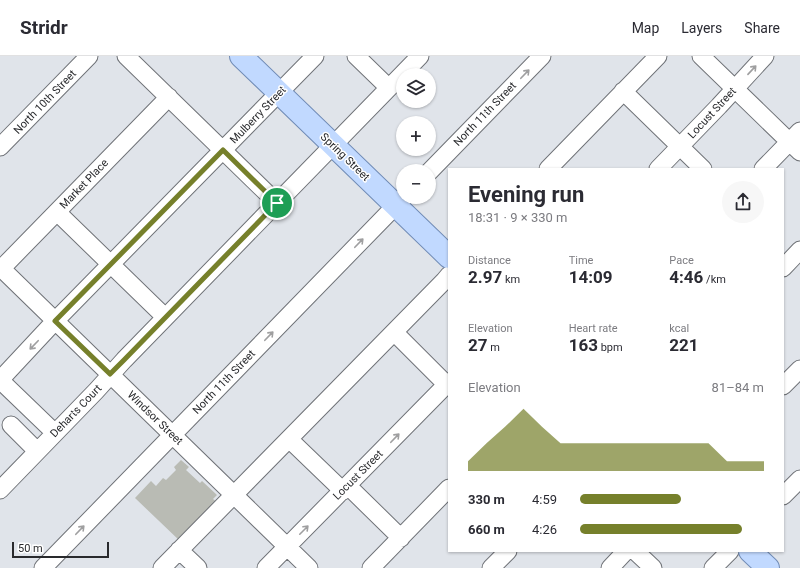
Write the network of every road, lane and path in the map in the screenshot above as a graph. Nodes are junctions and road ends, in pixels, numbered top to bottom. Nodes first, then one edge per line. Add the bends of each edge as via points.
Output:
1 (89, 56) edge
2 (126, 56) edge
3 (241, 56) edge
4 (315, 56) edge
5 (356, 56) edge
6 (420, 56) edge
7 (542, 56) edge
8 (658, 56) edge
9 (701, 56) edge
10 (765, 56) edge
11 (389, 88) junction
12 (735, 88) junction
13 (623, 91) junction
14 (279, 93) junction
15 (169, 98) junction
16 (796, 142) edge
17 (333, 146) junction
18 (680, 146) junction
19 (0, 147) edge
20 (223, 150) junction
21 (436, 165) edge
22 (549, 168) edge
23 (659, 168) edge
24 (702, 168) edge
25 (764, 168) edge
26 (396, 199) edge
27 (277, 203) junction
28 (398, 204) edge
29 (402, 204) edge
30 (57, 212) junction
31 (448, 257) edge
32 (111, 264) junction
33 (0, 269) edge
34 (448, 276) edge
35 (165, 317) junction
36 (55, 321) junction
37 (394, 332) junction
38 (800, 368) edge
39 (110, 374) junction
40 (0, 380) edge
41 (448, 384) edge
42 (784, 385) edge
43 (11, 425) dead end
44 (55, 433) junction
45 (172, 435) junction
46 (290, 438) junction
47 (37, 451) junction
48 (345, 488) junction
49 (448, 489) edge
50 (0, 490) edge
51 (234, 495) junction
52 (400, 538) junction
53 (287, 547) junction
54 (179, 550) junction
55 (507, 552) edge
56 (625, 552) edge
57 (636, 552) edge
58 (729, 552) edge
59 (751, 552) edge
60 (44, 568) edge
61 (162, 568) edge
62 (198, 568) edge
63 (266, 568) edge
64 (309, 568) edge
65 (371, 568) edge
66 (491, 568) edge
67 (610, 568) edge
68 (653, 568) edge
69 (713, 568) edge
70 (768, 568) edge

1 - 19 street, North 10th Street
2 - 15 street
3 - 14 main road, Spring Street
4 - 14 street, Mulberry Street
5 - 11 street
6 - 11 street, Deharts Court
21 -> 7 street, North 11th Street
8 - 13 street
9 - 12 street
12 -> 10 street, Locust Street
11 - 17 street, Deharts Court
12 - 16 street
12 - 18 street, Locust Street
13 - 18 street
13 - 22 street
14 - 17 main road, Spring Street
14 - 20 street, Mulberry Street
15 - 20 street
15 - 30 street, Market Place
16 - 25 street
17 - 26 main road, Spring Street
17 - 27 street, Deharts Court
18 - 23 street, Locust Street
18 - 24 street
20 - 27 street
20 - 32 street, Mulberry Street
27 - 35 street, Deharts Court
45 -> 28 street, North 11th Street
29 - 31 main road, Spring Street
30 - 32 street
30 - 33 street, Market Place
32 - 35 street
32 - 36 street, Mulberry Street
33 - 36 street, Windsor Street
34 - 37 street
35 - 39 street, Deharts Court
36 - 39 street, Windsor Street
36 -> 40 street, Mulberry Street
37 - 41 street
37 - 46 street
38 - 42 street
39 - 44 street, Deharts Court
39 - 45 street, Windsor Street
40 - 44 street
48 -> 41 street, Locust Street
43 - 47 street
44 - 47 street, Deharts Court
45 - 51 street, Windsor Street
60 -> 45 street, North 11th Street
46 - 48 street
46 - 51 street
47 - 50 street, Deharts Court
48 - 52 street
53 -> 48 street, Locust Street
49 - 52 street
51 - 53 street, Windsor Street
51 - 54 street
52 - 65 street
53 - 63 street, Locust Street
53 - 64 street, Windsor Street
54 - 61 street
54 - 62 street
55 - 66 street
56 - 67 street
57 - 68 street
58 - 69 street
59 - 70 main road

